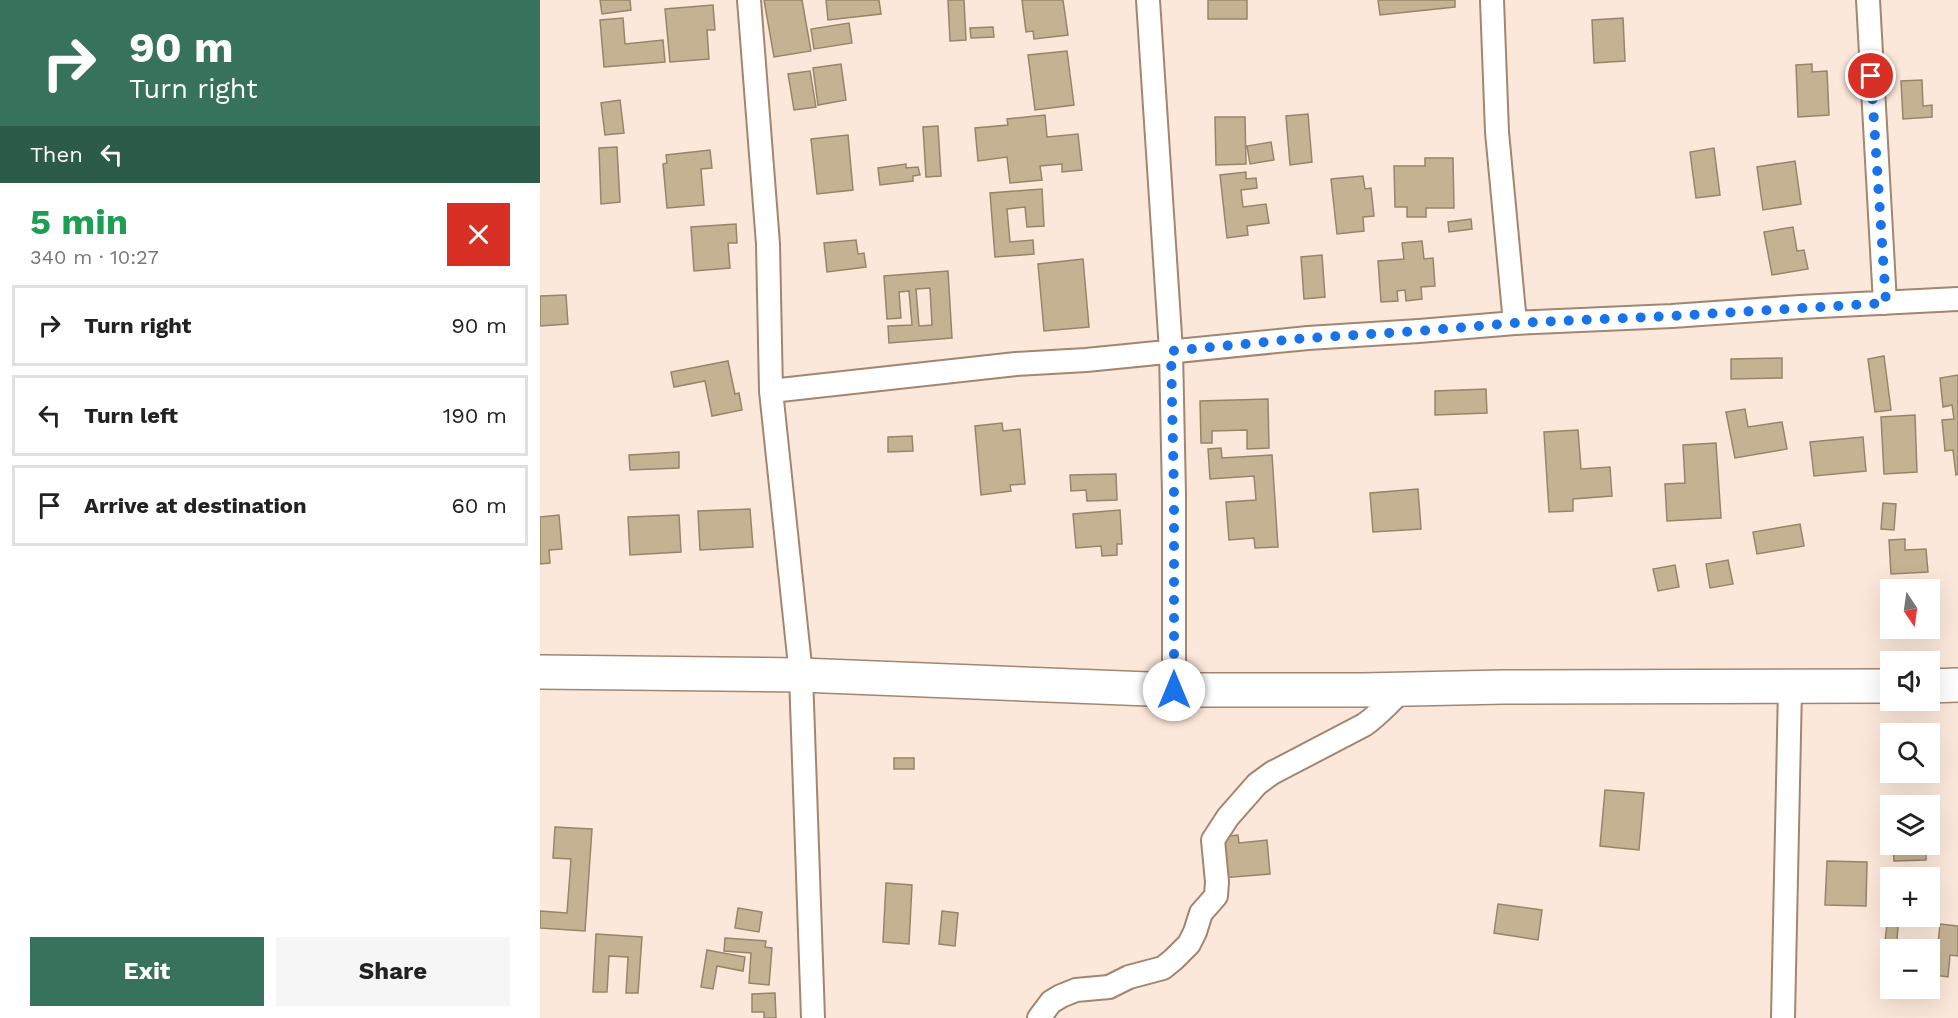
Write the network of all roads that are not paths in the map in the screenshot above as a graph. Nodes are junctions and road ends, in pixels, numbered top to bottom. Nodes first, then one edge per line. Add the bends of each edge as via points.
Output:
1 (749, 0) edge
2 (1148, 0) edge
3 (1492, 0) edge
4 (1868, 0) edge
5 (1958, 299) edge
6 (1886, 303) junction
7 (1515, 323) junction
8 (1171, 351) junction
9 (771, 391) junction
10 (540, 672) edge
11 (801, 675) junction
12 (1880, 686) edge
13 (1940, 686) edge
14 (1958, 686) edge
15 (1790, 688) junction
16 (1404, 689) junction
17 (1174, 690) junction
18 (813, 1018) edge
19 (1040, 1018) edge
20 (1783, 1018) edge

1 - 9 street via 768,244
2 - 8 street
3 - 7 street via 1497,132
4 - 6 street
5 - 6 street
6 - 7 street
7 - 8 street
8 - 9 street
8 - 17 street
9 - 11 street
10 - 11 highway
11 - 17 highway
11 - 18 street
12 - 15 highway
13 - 14 highway
15 - 16 highway
15 - 20 street
16 - 17 highway
16 - 19 street via 1364,725 1272,773 1228,817 1213,840 1216,896 1201,913 1193,937 1182,952 1163,968 1108,987 1076,990 1061,996 1051,1002

